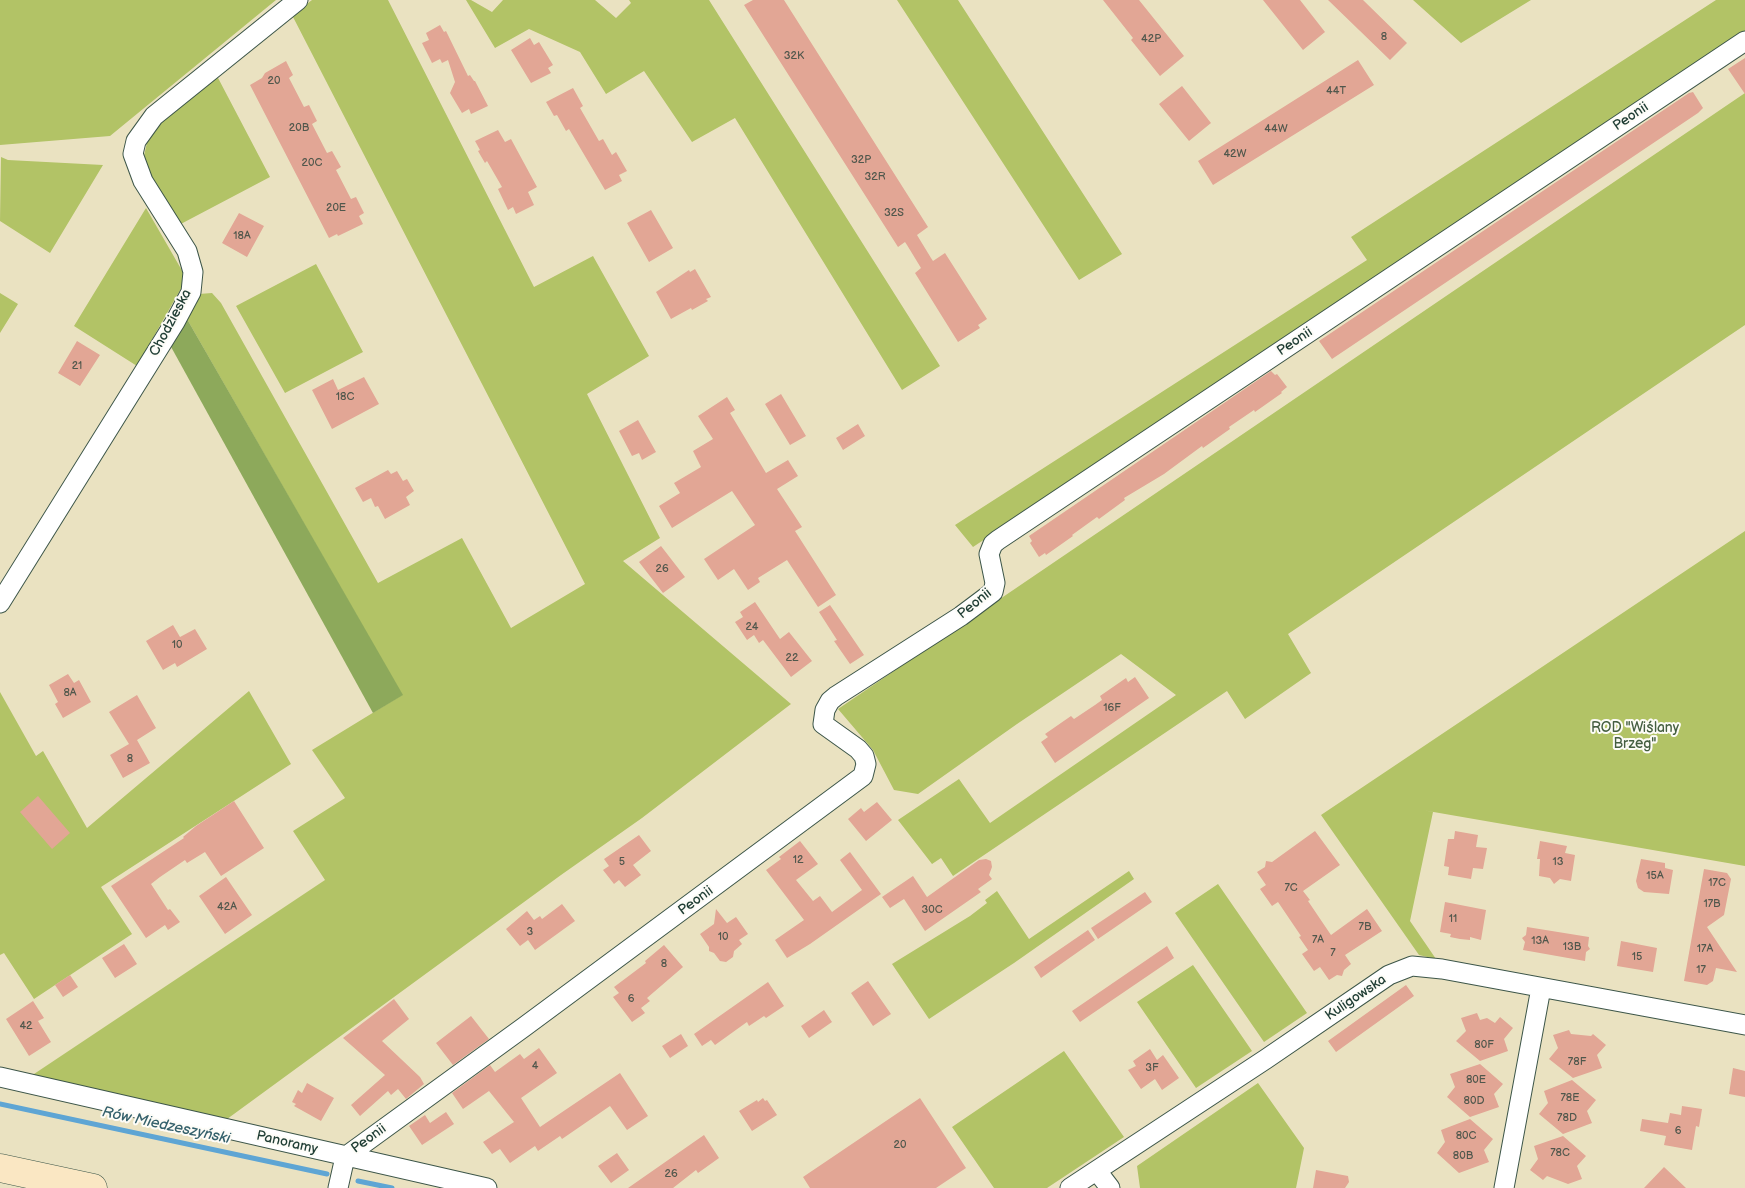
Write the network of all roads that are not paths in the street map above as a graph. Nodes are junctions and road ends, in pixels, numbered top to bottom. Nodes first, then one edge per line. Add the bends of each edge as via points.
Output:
1 (298, 0) edge
2 (1745, 41) edge
3 (0, 603) edge
4 (1541, 988) junction
5 (1745, 1025) edge
6 (0, 1077) edge
7 (345, 1157) junction
8 (0, 1168) edge
9 (1097, 1171) junction
10 (93, 1188) edge
11 (338, 1188) edge
12 (487, 1188) edge
13 (1070, 1188) edge
14 (1110, 1188) edge
15 (1504, 1188) edge

1 - 3 street, Chodzieska via 154,116 136,141 133,154 143,181 187,251 193,272 191,292
2 - 7 street, Peonii via 998,540 989,554 995,583 993,592 836,696 824,710 823,724 864,756 866,769 863,776
4 - 5 street, Kuligowska
4 - 9 street, Kuligowska via 1412,966 1389,975
4 - 15 street
6 - 7 street, Panoramy
7 - 11 street, Peonii
7 - 12 street, Panoramy
8 - 10 main road
9 - 13 street
9 - 14 street

